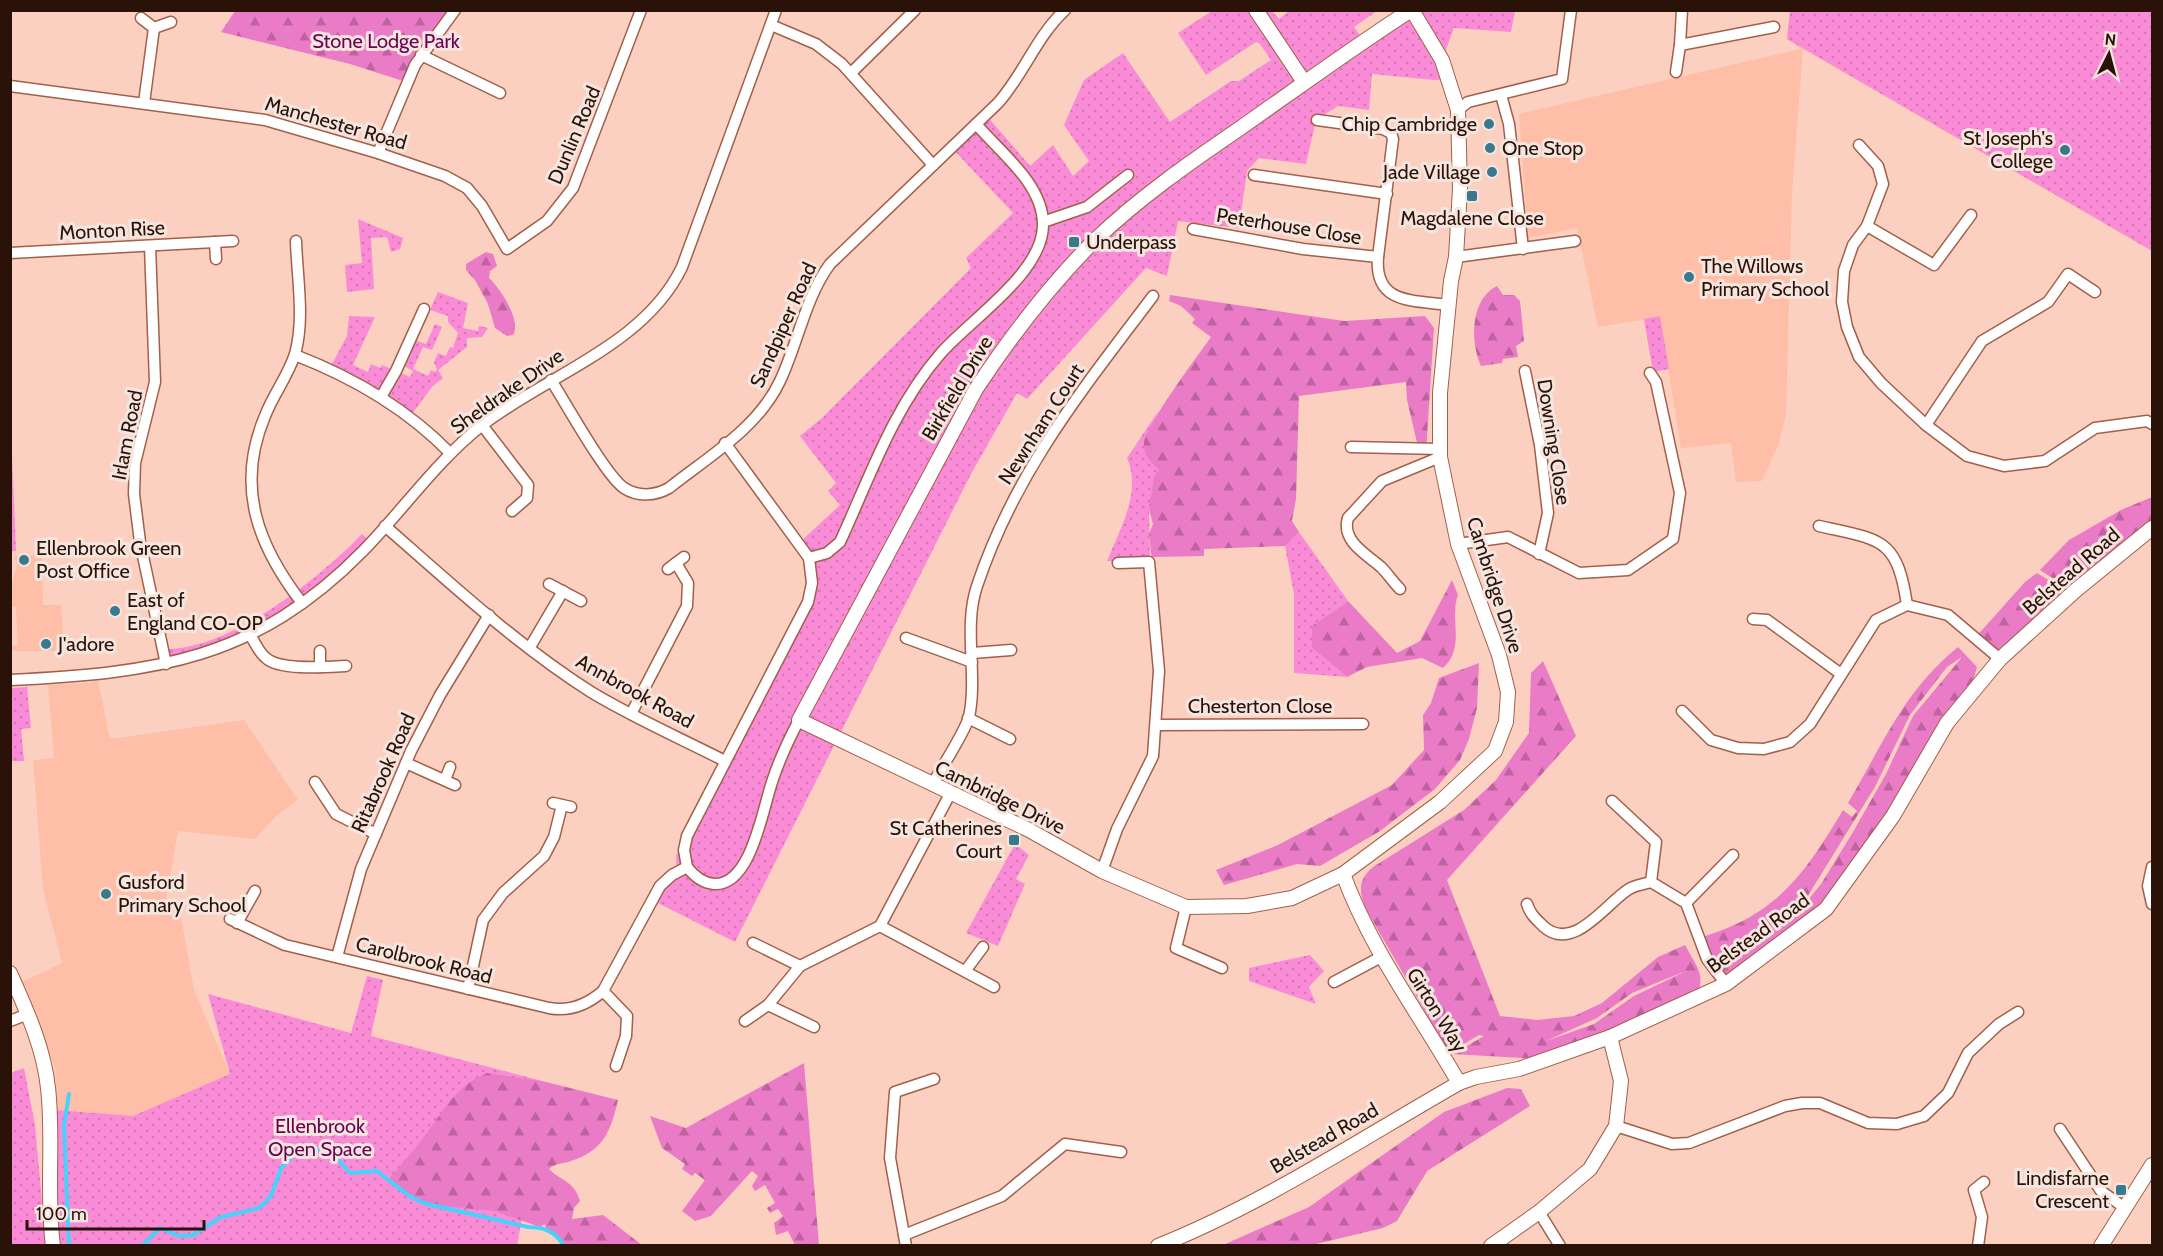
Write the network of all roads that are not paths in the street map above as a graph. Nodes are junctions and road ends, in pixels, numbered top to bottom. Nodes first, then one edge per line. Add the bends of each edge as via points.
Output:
1 (455, 10) edge
2 (641, 10) edge
3 (776, 10) edge
4 (915, 10) edge
5 (1065, 10) edge
6 (1256, 10) edge
7 (1412, 10) edge
8 (1571, 10) edge
9 (1682, 10) edge
10 (141, 18) dead end
11 (171, 22) dead end
12 (771, 25) junction
13 (1774, 27) dead end
14 (154, 28) junction
15 (1680, 45) junction
16 (421, 55) junction
17 (1677, 72) dead end
18 (851, 73) junction
19 (1304, 82) junction
20 (10, 86) edge
21 (500, 93) dead end
22 (1501, 95) junction
23 (144, 103) junction
24 (1458, 110) junction
25 (1317, 120) dead end
26 (975, 124) junction
27 (1859, 145) dead end
28 (378, 153) junction
29 (933, 165) junction
30 (1128, 175) dead end
31 (1254, 175) dead end
32 (1387, 194) junction
33 (1971, 215) dead end
34 (1043, 222) junction
35 (1867, 226) junction
36 (1193, 229) dead end
37 (233, 241) dead end
38 (296, 241) dead end
39 (1575, 241) dead end
40 (215, 242) junction
41 (150, 246) junction
42 (507, 249) joint
43 (1523, 249) junction
44 (10, 253) edge
45 (1378, 257) junction
46 (1456, 257) junction
47 (216, 259) dead end
48 (2095, 292) dead end
49 (1153, 296) dead end
50 (1449, 305) junction
51 (424, 309) dead end
52 (295, 355) junction
53 (1525, 371) dead end
54 (1650, 373) dead end
55 (551, 380) junction
56 (381, 397) junction
57 (2151, 419) edge
58 (482, 425) junction
59 (1926, 425) junction
60 (725, 443) junction
61 (1351, 447) dead end
62 (450, 453) junction
63 (1440, 453) junction
64 (512, 511) dead end
65 (385, 526) junction
66 (1819, 526) dead end
67 (2152, 528) edge
68 (1458, 544) junction
69 (1539, 554) junction
70 (809, 558) junction
71 (676, 563) dead end
72 (1118, 563) dead end
73 (549, 584) dead end
74 (1400, 589) dead end
75 (563, 591) junction
76 (581, 601) dead end
77 (302, 603) junction
78 (1907, 605) junction
79 (489, 615) junction
80 (1753, 619) dead end
81 (250, 635) junction
82 (906, 638) dead end
83 (530, 647) junction
84 (1011, 650) dead end
85 (321, 651) dead end
86 (972, 657) junction
87 (2000, 659) junction
88 (166, 664) junction
89 (346, 666) dead end
90 (320, 667) junction
91 (1841, 674) junction
92 (10, 680) edge
93 (1682, 711) dead end
94 (632, 714) junction
95 (968, 718) junction
96 (799, 720) junction
97 (1156, 724) junction
98 (1363, 724) dead end
99 (1010, 739) dead end
100 (725, 761) junction
101 (406, 764) junction
102 (450, 767) dead end
103 (331, 784) dead end
104 (932, 785) junction
105 (950, 794) junction
106 (1612, 801) dead end
107 (562, 805) dead end
108 (376, 834) junction
109 (1733, 855) dead end
110 (687, 867) junction
111 (2152, 867) edge
112 (1102, 872) junction
113 (1343, 874) junction
114 (1651, 882) junction
115 (255, 891) dead end
116 (1686, 903) junction
117 (1527, 904) dead end
118 (2152, 904) edge
119 (1186, 907) junction
120 (880, 926) junction
121 (753, 943) dead end
122 (983, 947) dead end
123 (337, 957) junction
124 (1381, 957) junction
125 (800, 966) junction
126 (1222, 968) dead end
127 (966, 970) junction
128 (10, 974) edge
129 (1334, 982) dead end
130 (1726, 984) junction
131 (993, 987) dead end
132 (468, 989) junction
133 (603, 991) junction
134 (768, 1005) junction
135 (2018, 1012) dead end
136 (28, 1014) junction
137 (10, 1021) edge
138 (745, 1021) dead end
139 (814, 1027) dead end
140 (1610, 1037) junction
141 (616, 1066) dead end
142 (934, 1079) dead end
143 (1459, 1083) junction
144 (1616, 1126) junction
145 (2060, 1129) dead end
146 (1121, 1152) dead end
147 (2152, 1165) edge
148 (1984, 1182) dead end
149 (2125, 1208) junction
150 (1539, 1212) junction
151 (905, 1240) edge
152 (53, 1245) edge
153 (1158, 1245) edge
154 (1491, 1245) edge
155 (1560, 1245) edge
156 (1978, 1245) edge
157 (2102, 1245) edge

1 - 16 street
2 - 42 street, Dunlin Road via 573,188 547,221
3 - 12 street, Sheldrake Drive
4 - 18 street
5 - 26 street, Sandpiper Road via 1043,34 1009,91
6 - 19 street
7 - 19 street, Birkfield Drive
7 - 24 street, Cambridge Drive via 1442,60
8 - 22 street via 1562,78
9 - 15 street
10 - 14 street
11 - 14 street
12 - 18 street via 816,44
12 - 55 street, Sheldrake Drive via 682,267 668,293 634,328
13 - 15 street
14 - 23 street
15 - 17 street
16 - 21 street
16 - 28 street
18 - 29 street
19 - 96 street, Birkfield Drive via 1177,171 1126,212 1078,258 1027,316 947,439
20 - 23 street, Manchester Road
22 - 24 street via 1468,102
22 - 43 street via 1509,124
23 - 28 street, Manchester Road via 265,120
24 - 46 street, Cambridge Drive via 1461,189
25 - 32 street, Peterhouse Close via 1383,129 1391,134 1394,140
26 - 29 street, Sandpiper Road
26 - 34 street, Birkfield Drive via 1030,186 1039,202
27 - 35 street via 1878,166 1883,184
28 - 42 street, Manchester Road via 445,176 467,188
29 - 60 street, Sandpiper Road via 830,264 817,286 772,397 755,419
30 - 34 street via 1087,207
31 - 32 street
32 - 45 street, Peterhouse Close
33 - 35 street via 1934,264
34 - 70 street, Birkfield Drive via 1040,246 1026,268 943,350 915,388 888,435 840,542 827,553
35 - 59 street via 1852,245 1844,271 1842,303 1846,327 1859,357
36 - 45 street, Peterhouse Close via 1303,249
37 - 40 street, Monton Rise
38 - 52 street via 299,318
39 - 43 street
40 - 41 street, Monton Rise
40 - 47 street
41 - 44 street, Monton Rise
41 - 88 street, Irlam Road via 155,382 135,463 134,494
43 - 46 street
45 - 50 street, Peterhouse Close via 1382,286 1394,297
46 - 50 street, Cambridge Drive
48 - 59 street via 2068,274 2048,302 1982,341
49 - 86 street, Newnham Court via 1062,417 1018,486 976,588
50 - 63 street, Cambridge Drive via 1440,393
51 - 56 street
52 - 56 street
52 - 77 street via 261,424 253,486 263,541 276,568
53 - 69 street, Downing Close via 1548,513
54 - 69 street via 1656,382 1680,493 1673,539 1628,570 1580,573
55 - 58 street, Sheldrake Drive
55 - 60 street, Sandpiper Road via 599,455 620,484 630,491 664,491
56 - 62 street
57 - 59 street via 2095,428 2045,461 2004,466 1967,456
58 - 62 street, Sheldrake Drive
58 - 64 street via 528,485 527,498
60 - 70 street
61 - 63 street
62 - 65 street, Sheldrake Drive
63 - 68 street, Cambridge Drive
63 - 74 street via 1382,481 1348,518 1346,526 1357,548
65 - 77 street, Sheldrake Drive via 345,568
65 - 79 street, Annbrook Road
66 - 78 street via 1886,546 1902,572
67 - 87 street, Belstead Road
68 - 69 street via 1508,537
68 - 113 street, Cambridge Drive via 1499,655 1508,692 1506,722 1495,751 1440,802
70 - 100 street via 812,583 808,602
71 - 94 street via 688,583 687,606
72 - 97 street via 1149,562 1159,671
73 - 75 street
75 - 76 street
75 - 83 street
77 - 81 street, Sheldrake Drive
78 - 87 street via 1948,615
78 - 91 street via 1876,620
79 - 83 street, Annbrook Road
79 - 101 street, Ritabrook Road via 440,695
80 - 91 street via 1767,620
81 - 88 street, Sheldrake Drive
81 - 90 street via 270,661
82 - 86 street
83 - 94 street, Annbrook Road via 576,682
84 - 86 street
85 - 90 street
86 - 95 street, Newnham Court
87 - 130 street, Belstead Road via 1947,723 1893,816 1826,909
88 - 92 street, Sheldrake Drive via 85,676
89 - 90 street
91 - 93 street via 1810,724 1790,742 1764,749 1738,748 1711,740
94 - 100 street, Annbrook Road
95 - 99 street
95 - 104 street, Newnham Court
96 - 104 street, Cambridge Drive
96 - 110 street, Birkfield Drive via 782,754 751,849 739,872 730,880 713,884 696,878
97 - 98 street, Chesterton Close
97 - 112 street via 1153,756 1117,829
100 - 110 street via 686,841
101 - 102 street via 450,783
101 - 108 street, Ritabrook Road
103 - 108 street via 317,786 336,814
104 - 105 street, Cambridge Drive
105 - 112 street, Cambridge Drive via 1029,830
105 - 120 street
106 - 114 street via 1656,842
107 - 132 street via 554,837 544,856 503,893 483,921
108 - 123 street, Ritabrook Road via 357,881
109 - 116 street
110 - 133 street via 660,886
111 - 118 street via 2148,885
112 - 119 street, Cambridge Drive
113 - 119 street, Cambridge Drive via 1292,898 1246,906
113 - 124 street, Girton Way
114 - 116 street
114 - 117 street via 1630,888 1578,932 1548,931 1529,913
115 - 123 street, Carolbrook Road via 233,921 278,944
116 - 130 street via 1707,959
119 - 126 street via 1176,948
120 - 125 street
120 - 127 street
121 - 125 street
122 - 127 street
123 - 132 street, Carolbrook Road
124 - 129 street, Girton Way
124 - 143 street, Girton Way
125 - 134 street
127 - 131 street
128 - 136 street
130 - 140 street, Belstead Road
132 - 133 street, Carolbrook Road via 560,1010 582,1006
133 - 141 street via 627,1016 626,1036
134 - 138 street
134 - 139 street
135 - 144 street via 1968,1053 1948,1093 1924,1116 1897,1124 1868,1123 1820,1103 1785,1106 1689,1143 1672,1144
136 - 137 street
136 - 152 street via 48,1088 49,1217
140 - 143 street, Belstead Road via 1519,1070
140 - 144 street via 1621,1081
142 - 151 street via 895,1092 890,1158
143 - 153 street, Belstead Road via 1284,1184
144 - 150 street via 1590,1169
145 - 149 street via 2101,1191
146 - 151 street via 1065,1144 1002,1196
147 - 149 street
148 - 156 street via 1974,1190 1982,1216
149 - 157 street
150 - 154 street
150 - 155 street

